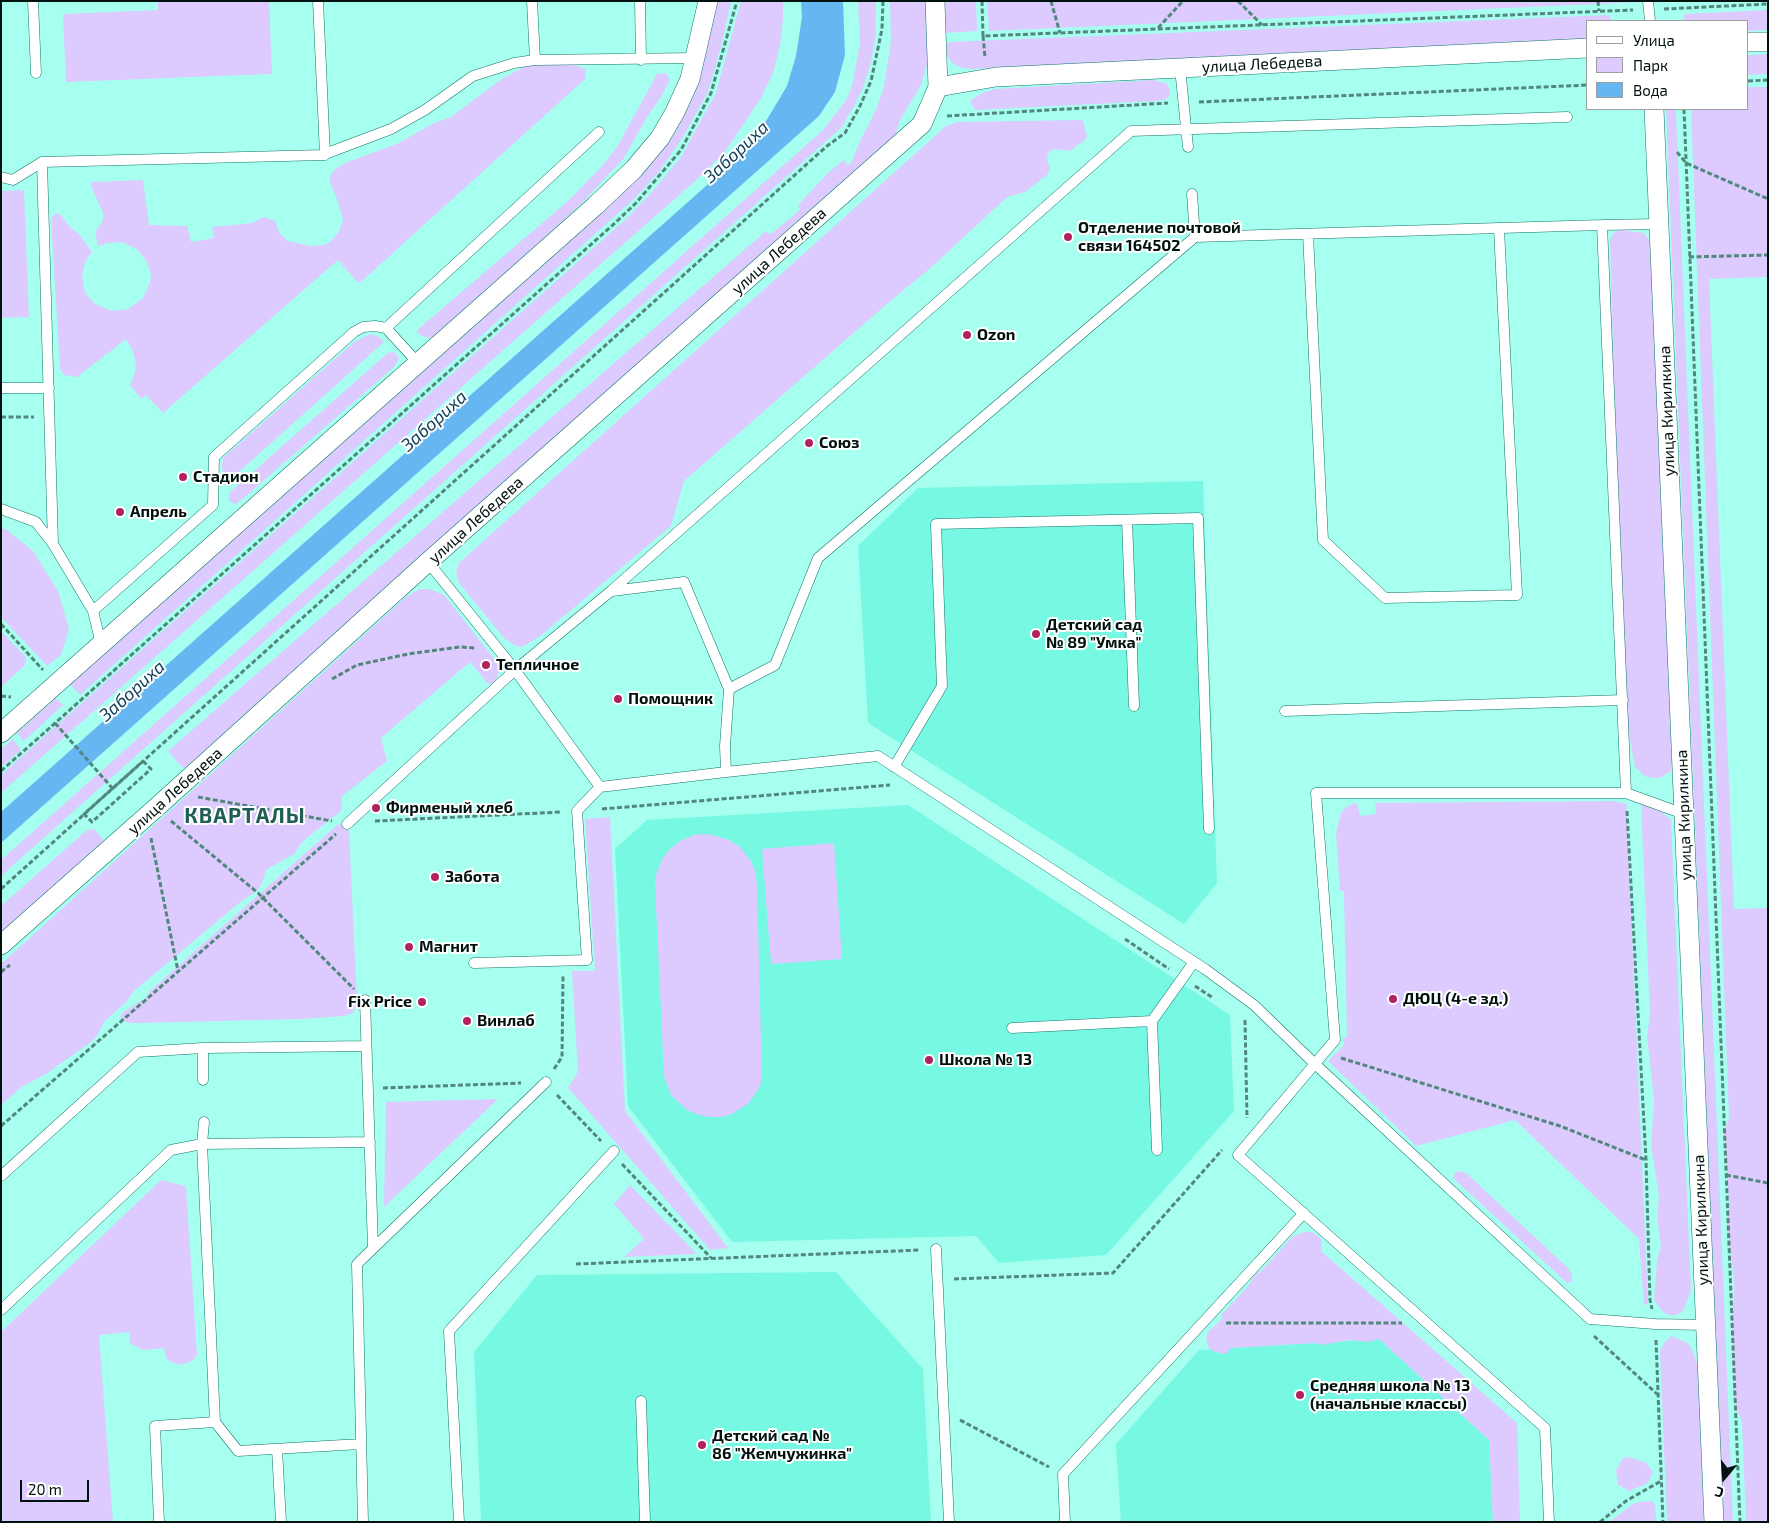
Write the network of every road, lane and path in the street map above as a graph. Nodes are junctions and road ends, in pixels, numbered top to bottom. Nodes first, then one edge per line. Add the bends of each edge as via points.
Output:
1 (33, 1) edge
2 (318, 1) edge
3 (532, 1) edge
4 (640, 1) edge
5 (708, 1) edge
6 (882, 1) edge
7 (935, 1) edge
8 (982, 1) edge
9 (1051, 1) edge
10 (1183, 1) edge
11 (1238, 1) edge
12 (1598, 1) edge
13 (1768, 4) edge
14 (1648, 5) edge
15 (1599, 11) junction
16 (1650, 20) edge
17 (1262, 24) junction
18 (1158, 29) junction
19 (1060, 33) junction
20 (1749, 42) edge
21 (1768, 42) edge
22 (1586, 48) edge
23 (696, 58) junction
24 (535, 60) junction
25 (640, 60) junction
26 (1180, 68) junction
27 (36, 74) dead end
28 (1768, 80) edge
29 (1749, 81) edge
30 (1586, 85) edge
31 (938, 87) junction
32 (1184, 103) junction
33 (1684, 110) edge
34 (944, 116) dead end
35 (1567, 117) dead end
36 (1654, 117) edge
37 (1186, 129) junction
38 (599, 132) dead end
39 (1188, 147) dead end
40 (325, 154) junction
41 (42, 162) junction
42 (1686, 162) junction
43 (1, 177) edge
44 (1192, 194) dead end
45 (1768, 200) edge
46 (1659, 224) junction
47 (1602, 225) junction
48 (1499, 228) junction
49 (1308, 234) junction
50 (1195, 237) junction
51 (1768, 255) edge
52 (1689, 258) junction
53 (386, 328) junction
54 (418, 363) junction
55 (1, 388) edge
56 (48, 388) junction
57 (49, 417) junction
58 (1, 418) edge
59 (1, 509) edge
60 (1127, 520) junction
61 (53, 544) junction
62 (428, 562) junction
63 (611, 591) junction
64 (94, 611) junction
65 (101, 644) junction
66 (499, 650) junction
67 (515, 670) junction
68 (328, 681) dead end
69 (729, 688) junction
70 (1623, 700) junction
71 (74, 705) dead end
72 (1134, 706) dead end
73 (1285, 711) dead end
74 (54, 722) junction
75 (1, 732) edge
76 (143, 761) junction
77 (894, 767) junction
78 (1, 770) edge
79 (726, 772) junction
80 (893, 784) dead end
81 (600, 787) junction
82 (113, 788) junction
83 (1626, 793) junction
84 (197, 796) dead end
85 (577, 811) junction
86 (84, 814) junction
87 (1684, 814) junction
88 (170, 820) dead end
89 (370, 821) dead end
90 (347, 824) junction
91 (1209, 829) dead end
92 (151, 838) dead end
93 (1, 889) edge
94 (262, 897) junction
95 (1124, 939) dead end
96 (1, 945) edge
97 (563, 960) junction
98 (474, 962) dead end
99 (1194, 962) junction
100 (178, 971) junction
101 (1182, 978) junction
102 (1214, 999) dead end
103 (365, 1000) joint
104 (1237, 1014) dead end
105 (1152, 1021) junction
106 (1012, 1028) dead end
107 (366, 1046) junction
108 (203, 1048) junction
109 (1324, 1053) junction
110 (1315, 1064) junction
111 (203, 1080) dead end
112 (546, 1082) junction
113 (368, 1088) junction
114 (204, 1122) dead end
115 (1247, 1122) dead end
116 (1, 1126) edge
117 (370, 1142) junction
118 (1228, 1143) dead end
119 (202, 1144) junction
120 (1157, 1150) dead end
121 (613, 1152) junction
122 (1646, 1160) junction
123 (1726, 1175) junction
124 (1, 1176) edge
125 (1768, 1183) edge
126 (1304, 1214) junction
127 (373, 1248) junction
128 (936, 1249) joint
129 (711, 1258) junction
130 (576, 1264) dead end
131 (938, 1279) junction
132 (1, 1310) edge
133 (1203, 1322) junction
134 (1428, 1324) junction
135 (1655, 1324) junction
136 (1706, 1325) junction
137 (641, 1401) dead end
138 (944, 1412) junction
139 (215, 1422) junction
140 (361, 1444) junction
141 (277, 1449) junction
142 (1063, 1474) junction
143 (1661, 1481) junction
144 (160, 1522) edge
145 (281, 1522) edge
146 (363, 1522) edge
147 (459, 1522) edge
148 (645, 1522) edge
149 (949, 1522) edge
150 (1065, 1522) edge
151 (1549, 1522) edge
152 (1600, 1522) edge
153 (1663, 1522) edge
154 (1714, 1522) edge
155 (1740, 1522) edge

1 - 27 lane
2 - 40 lane
3 - 24 lane
4 - 25 lane
5 - 23 street
6 - 76 path via 882,28 871,81 845,133
7 - 31 street, улица Лебедева
8 - 19 path via 984,36
9 - 19 path
10 - 18 path
11 - 17 path
12 - 15 path
13 - 14 path
14 - 15 path
14 - 16 lane
15 - 17 path
17 - 18 path
18 - 19 path
20 - 21 street
22 - 26 street, улица Лебедева
23 - 25 lane
23 - 54 street via 675,112 660,138 634,168
24 - 25 lane
24 - 40 lane via 473,76 391,129
26 - 31 street, улица Лебедева via 986,78
26 - 32 lane
28 - 29 path
30 - 32 path
31 - 62 street, улица Лебедева via 922,124
32 - 34 path
32 - 37 lane
33 - 42 path
35 - 37 lane
36 - 42 path
36 - 46 street, улица Кирилкина
37 - 39 lane
37 - 63 lane via 1131,131
38 - 53 lane
40 - 41 lane
41 - 43 lane via 13,180
41 - 56 lane
42 - 45 path
42 - 52 path
44 - 50 lane
46 - 47 lane
46 - 87 street, улица Кирилкина
47 - 48 lane
47 - 70 lane
48 - 49 lane
48 - 49 lane via 1517,595 1385,598 1323,540
49 - 50 lane
50 - 69 lane via 818,558 775,665
51 - 52 path
52 - 123 path
53 - 54 lane
53 - 64 lane via 363,327 354,332 214,457 213,505
54 - 65 street
55 - 56 lane
56 - 57 lane
57 - 58 path
57 - 61 lane
59 - 61 lane via 36,522
60 - 72 lane
60 - 77 lane via 936,524 942,686
60 - 91 lane via 1198,518
61 - 64 lane
62 - 66 lane
62 - 96 street, улица Лебедева
63 - 67 lane
63 - 69 lane via 684,582
64 - 65 lane
65 - 75 street
66 - 67 lane
66 - 68 path via 460,647 408,654 357,665
67 - 81 lane
67 - 90 lane
69 - 79 lane
70 - 73 lane
70 - 83 lane
71 - 74 path
74 - 78 path
74 - 82 path, bridge
76 - 82 path
76 - 86 path
76 - 86 path via 151,769 92,822
77 - 79 lane via 878,756
77 - 99 lane
79 - 81 lane
80 - 85 path
81 - 85 lane
82 - 86 path
83 - 87 lane
83 - 109 lane via 1316,793 1335,1040
83 - 122 path
84 - 90 path
85 - 89 path
85 - 97 lane via 587,960
86 - 93 path
87 - 136 street, улица Кирилкина
88 - 94 path
90 - 94 path
92 - 100 path
94 - 100 path
94 - 103 path
95 - 101 path
97 - 98 lane
97 - 112 path via 562,1057
99 - 101 lane
99 - 110 lane via 1254,1005
100 - 116 path
101 - 102 path
101 - 105 lane
103 - 107 lane
104 - 115 path via 1245,1020
105 - 106 lane
105 - 120 lane
107 - 108 lane
107 - 113 lane
108 - 111 lane
108 - 124 lane via 138,1052
109 - 110 lane
109 - 122 path via 1560,1126
110 - 126 lane via 1238,1155
110 - 135 lane via 1590,1319
112 - 113 path
112 - 121 path
112 - 127 lane
113 - 117 lane
114 - 119 lane
117 - 119 lane
117 - 127 lane
118 - 131 path via 1113,1273
119 - 132 lane via 171,1150
119 - 139 lane
121 - 129 path
121 - 147 lane via 449,1331
122 - 135 path via 1650,1300
123 - 125 path
123 - 155 path
126 - 133 lane
126 - 134 lane
127 - 140 lane via 357,1264
128 - 129 path
128 - 131 lane
129 - 130 path
131 - 138 lane
133 - 134 path
133 - 142 lane
134 - 151 lane via 1545,1428
135 - 136 lane
135 - 143 path
136 - 154 street, улица Кирилкина
137 - 148 lane
138 - 142 path
138 - 149 lane
139 - 141 lane via 238,1451
139 - 144 lane via 155,1426
140 - 141 lane
140 - 146 lane
141 - 145 lane
142 - 150 lane
143 - 152 path via 1626,1501
143 - 153 path

